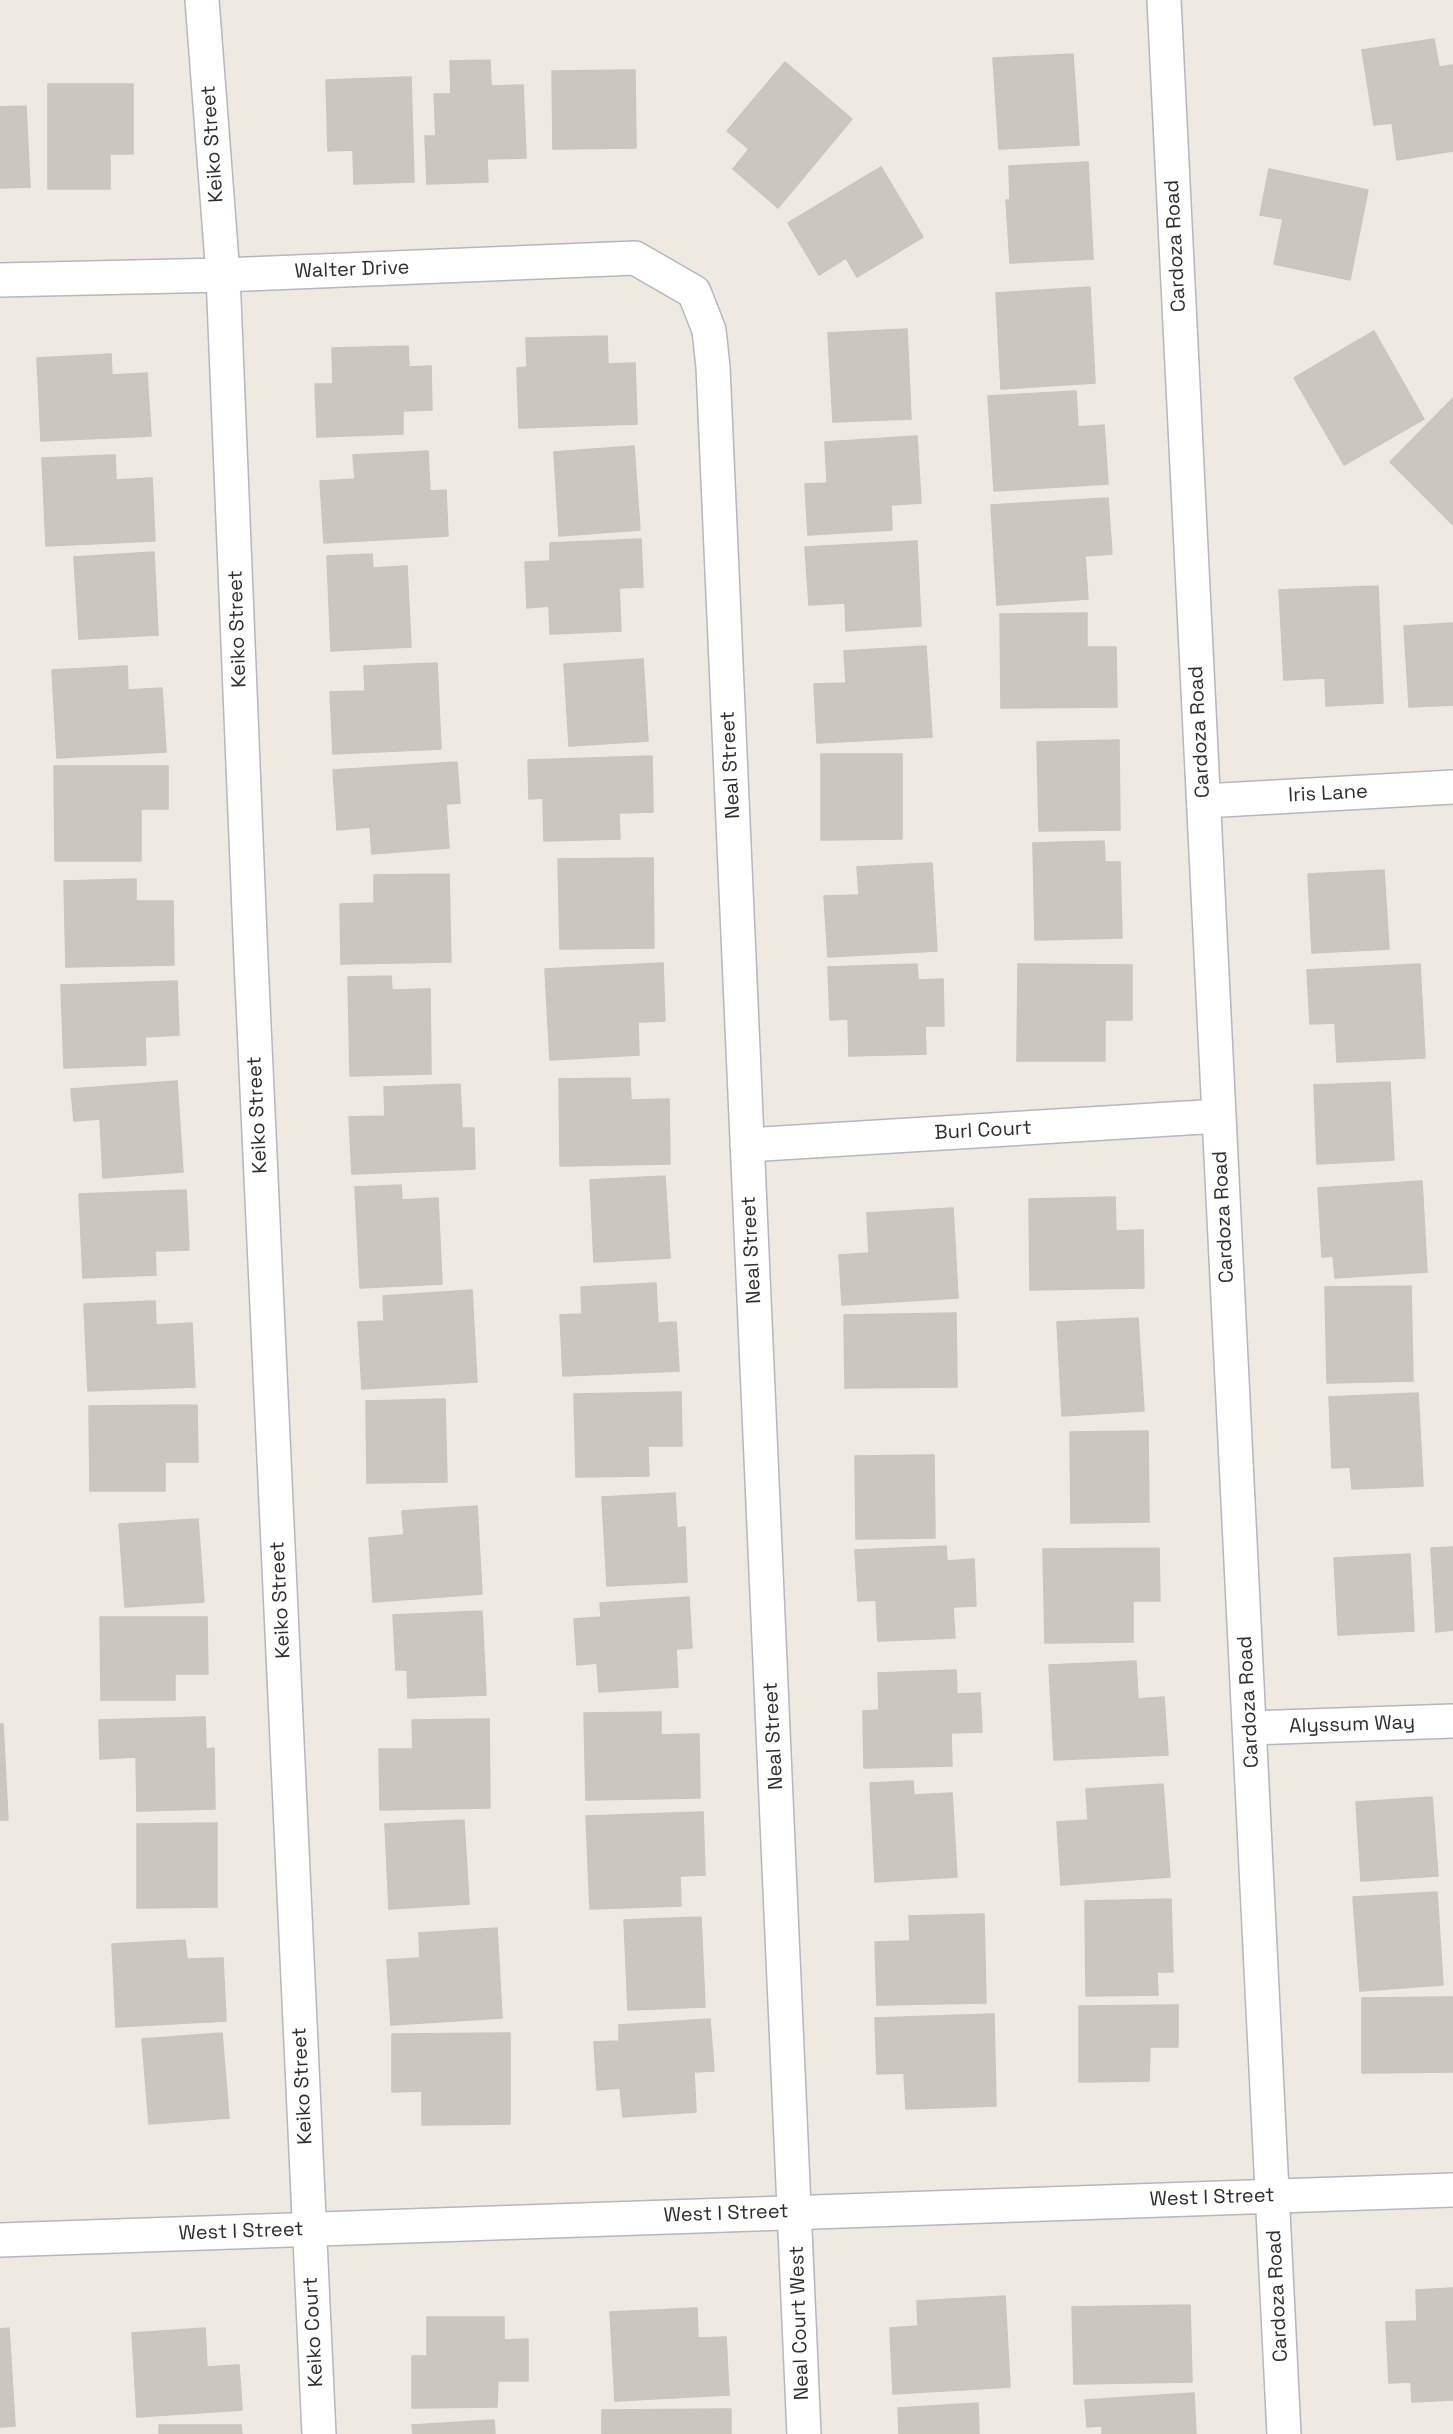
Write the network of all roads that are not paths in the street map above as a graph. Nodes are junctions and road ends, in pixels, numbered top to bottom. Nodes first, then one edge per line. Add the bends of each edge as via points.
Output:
1 (202, 0) edge
2 (1164, 0) edge
3 (223, 275) junction
4 (0, 280) edge
5 (694, 292) joint
6 (1453, 787) edge
7 (1204, 801) junction
8 (1219, 1116) junction
9 (747, 1145) junction
10 (1453, 1721) edge
11 (1250, 1728) junction
12 (1453, 2190) edge
13 (1273, 2196) junction
14 (795, 2211) junction
15 (309, 2230) junction
16 (0, 2240) edge
17 (319, 2434) edge
18 (804, 2434) edge
19 (1284, 2434) edge

1 - 3 street, Keiko Street
2 - 7 street, Cardoza Road
3 - 4 street, Walter Drive
3 - 5 street, Walter Drive via 635,258
3 - 15 street, Keiko Street
5 - 9 street, Neal Street via 709,330 713,367
6 - 7 street, Iris Lane
7 - 8 street, Cardoza Road
8 - 9 street, Burl Court
8 - 11 street, Cardoza Road
9 - 14 street, Neal Street
10 - 11 street, Alyssum Way
11 - 13 street, Cardoza Road
12 - 13 street, West I Street
13 - 14 street, West I Street
13 - 19 street, Cardoza Road
14 - 15 street, West I Street
14 - 18 street, Neal Court West
15 - 16 street, West I Street
15 - 17 street, Keiko Court

